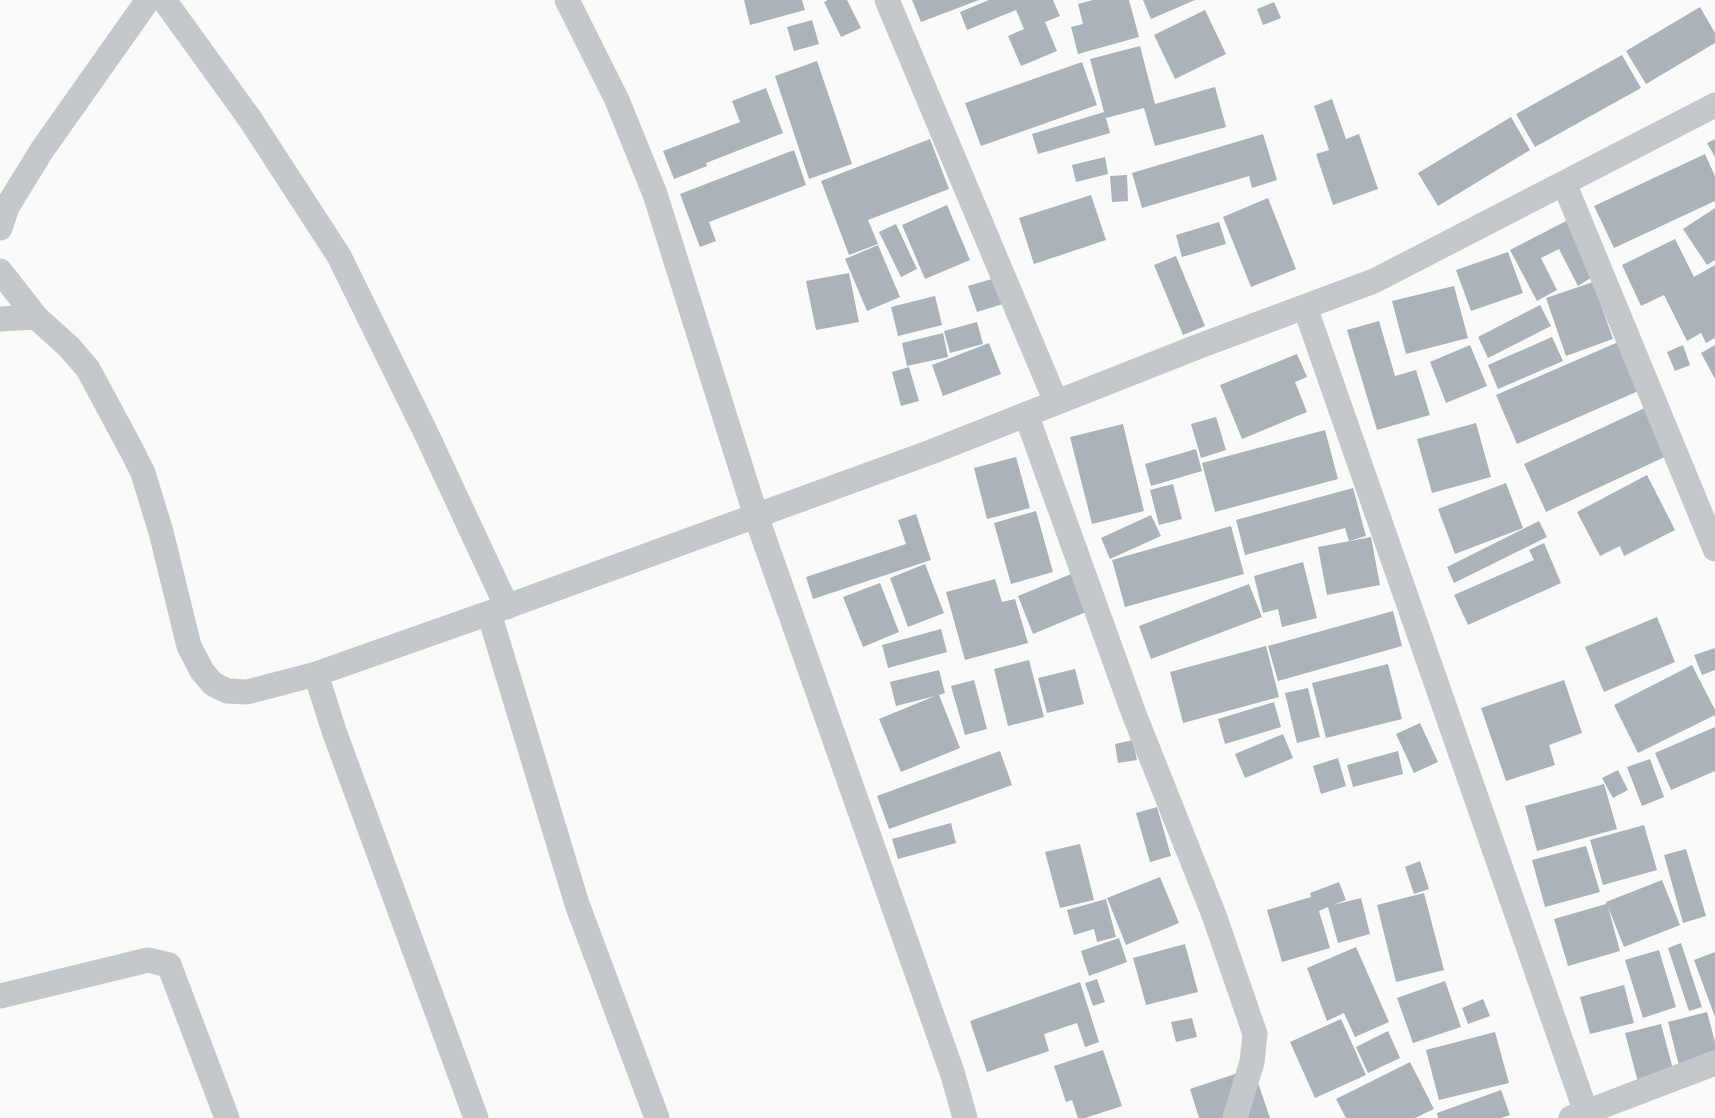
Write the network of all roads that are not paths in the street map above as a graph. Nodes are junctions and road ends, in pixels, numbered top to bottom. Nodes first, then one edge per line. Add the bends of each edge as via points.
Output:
1 (148, 0) edge
2 (164, 0) edge
3 (567, 0) edge
4 (887, 0) edge
5 (1715, 105) edge
6 (1564, 183) junction
7 (0, 228) edge
8 (0, 271) edge
9 (1305, 307) junction
10 (0, 318) edge
11 (36, 318) junction
12 (1056, 402) junction
13 (1026, 414) junction
14 (756, 516) junction
15 (1715, 548) edge
16 (498, 610) junction
17 (316, 674) junction
18 (0, 996) edge
19 (1715, 1063) edge
20 (1582, 1116) edge
21 (228, 1118) edge
22 (476, 1118) edge
23 (657, 1118) edge
24 (965, 1118) edge
25 (1235, 1118) edge

1 - 7 street via 42,150 7,207
2 - 16 street via 250,120 339,256 428,434
3 - 14 street via 617,100 655,194
4 - 12 street
5 - 6 street
6 - 9 street via 1374,281
6 - 15 street
8 - 11 street
9 - 12 street
9 - 20 street
10 - 11 street
11 - 17 street via 88,369 143,473 189,646 202,671 213,684 226,691 247,692
12 - 13 street
13 - 14 street
13 - 25 street via 1134,714 1214,916 1255,1034 1252,1062
14 - 16 street
14 - 24 street via 953,1075
16 - 17 street
16 - 23 street via 577,904
17 - 22 street
18 - 21 street via 148,960 169,965
19 - 20 street

